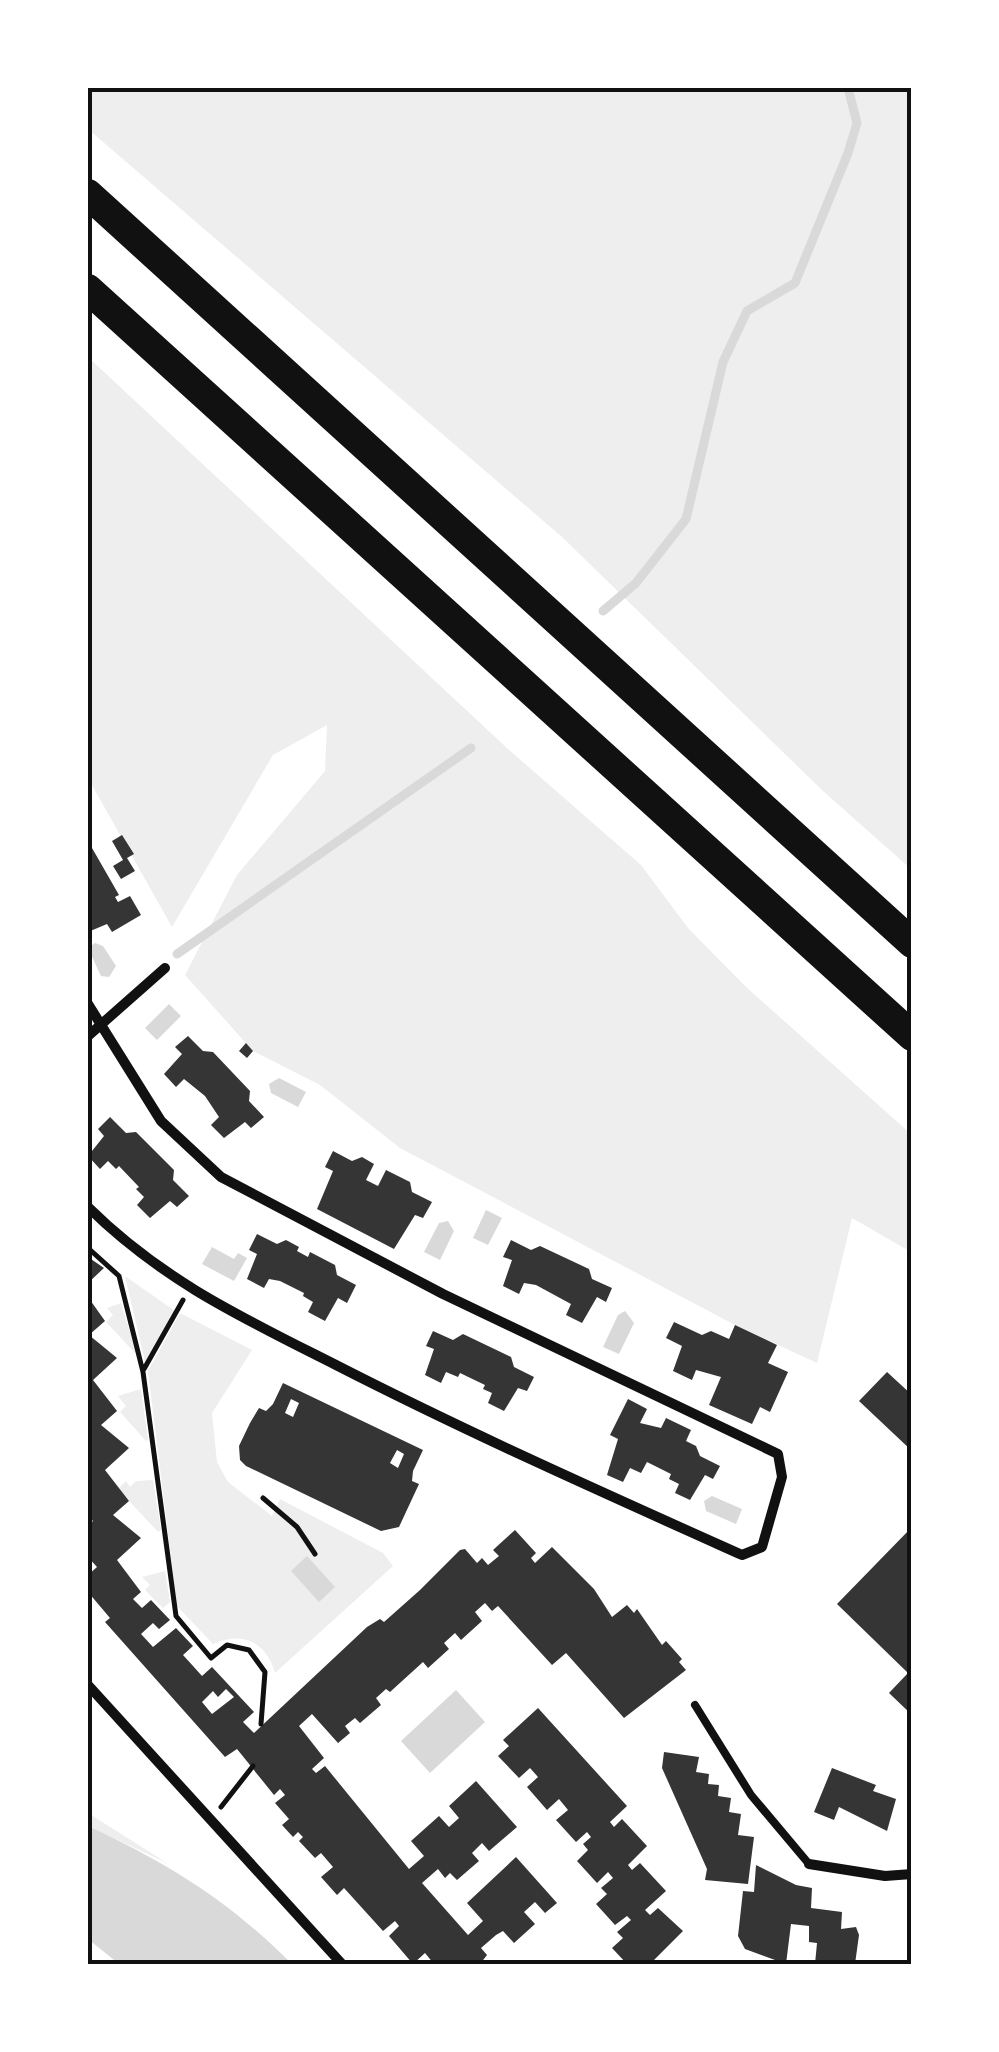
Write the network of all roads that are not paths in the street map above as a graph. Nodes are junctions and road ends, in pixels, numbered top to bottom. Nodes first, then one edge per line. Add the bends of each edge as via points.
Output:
1 (88, 194) edge
2 (88, 289) edge
3 (904, 935) edge
4 (165, 968) dead end
5 (88, 1004) edge
6 (99, 1025) junction
7 (88, 1036) edge
8 (912, 1036) edge
9 (88, 1207) edge
10 (88, 1685) edge
11 (695, 1705) dead end
12 (809, 1864) joint
13 (912, 1874) edge
14 (342, 1964) edge

1 - 3 highway
2 - 8 highway
4 - 6 street
5 - 6 street
6 - 7 street
6 - 9 street via 160,1121 221,1177 442,1294 778,1454 782,1476 762,1547 742,1555 458,1428 188,1290
10 - 14 street
11 - 12 lane via 751,1795
12 - 13 street via 837,1872

